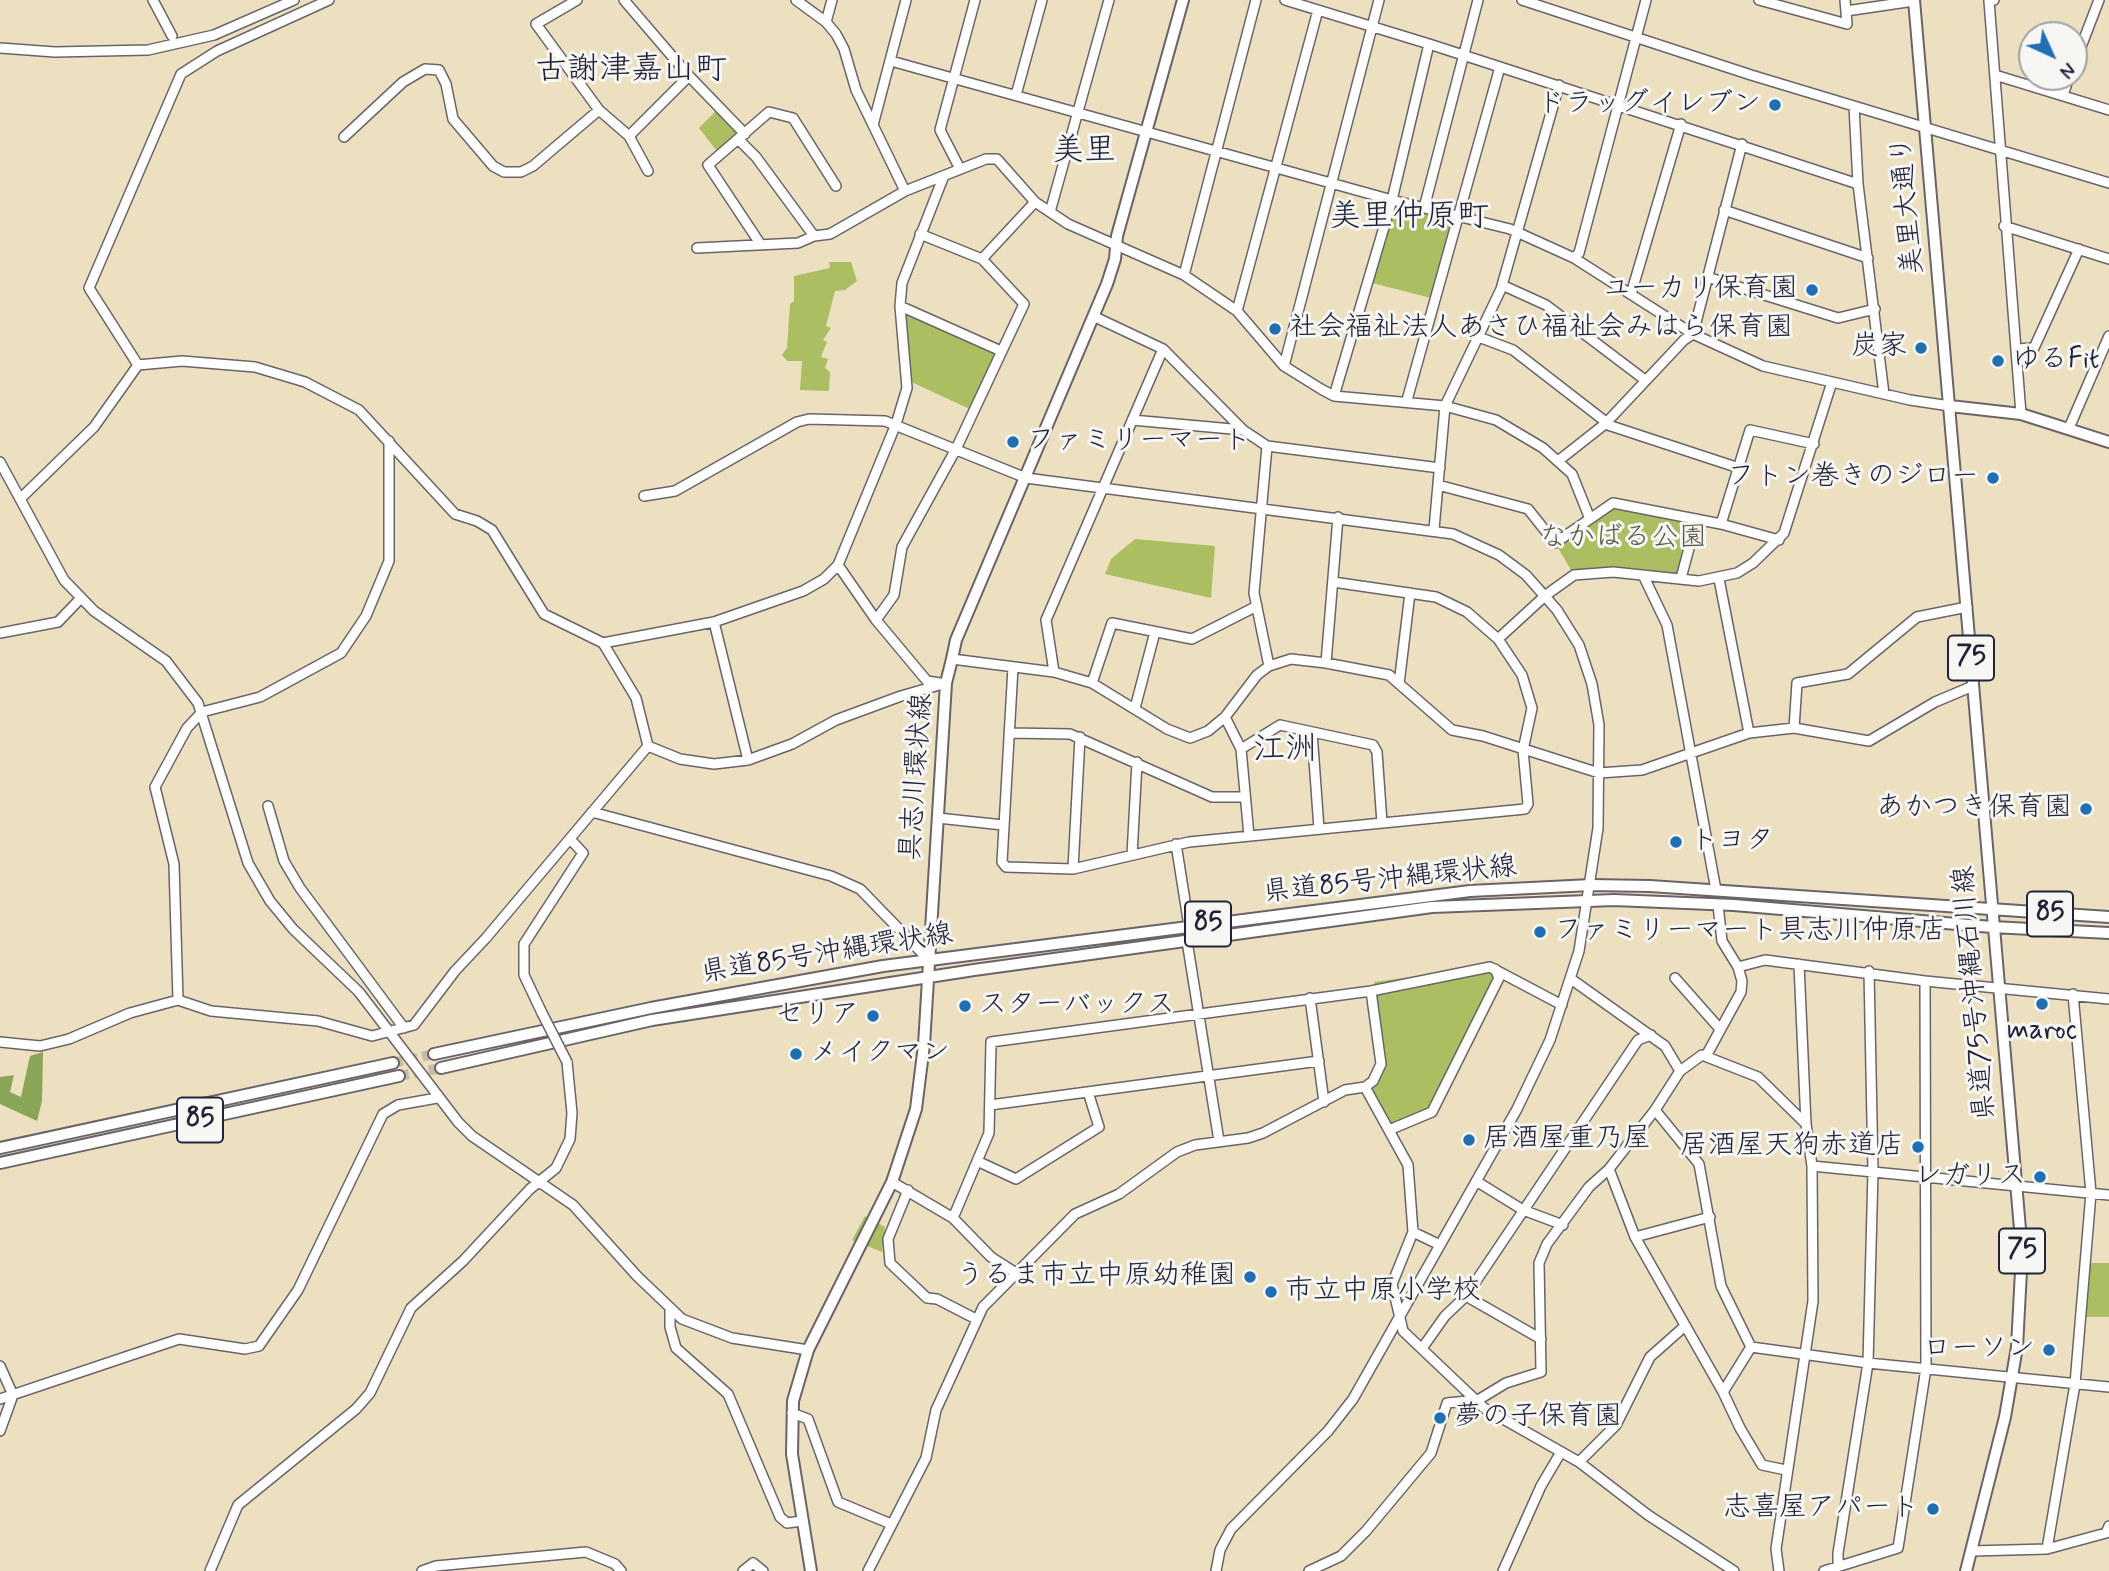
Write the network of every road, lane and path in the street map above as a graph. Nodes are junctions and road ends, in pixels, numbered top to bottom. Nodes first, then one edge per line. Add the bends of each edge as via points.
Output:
1 (153, 0) edge
2 (294, 0) edge
3 (329, 0) edge
4 (577, 0) edge
5 (624, 0) edge
6 (796, 0) edge
7 (832, 0) edge
8 (906, 0) edge
9 (975, 0) edge
10 (1042, 0) edge
11 (1109, 0) edge
12 (1183, 0) edge
13 (1256, 0) edge
14 (1285, 0) edge
15 (1379, 0) edge
16 (1478, 0) edge
17 (1522, 0) edge
18 (1646, 0) edge
19 (1759, 0) edge
20 (1845, 0) edge
21 (1994, 0) edge
22 (2099, 0) edge
23 (1914, 1) edge
24 (1779, 3) edge
25 (1318, 10) junction
26 (1846, 11) junction
27 (826, 22) junction
28 (1372, 26) junction
29 (2088, 29) edge
30 (172, 36) dead end
31 (1636, 37) junction
32 (1429, 44) junction
33 (0, 48) edge
34 (1466, 54) junction
35 (891, 61) junction
36 (1500, 67) junction
37 (1995, 75) junction
38 (689, 76) junction
39 (954, 79) junction
40 (1559, 85) junction
41 (2064, 91) edge
42 (2063, 94) junction
43 (1016, 95) junction
44 (1618, 103) junction
45 (1854, 106) junction
46 (599, 110) junction
47 (2109, 110) edge
48 (1079, 112) junction
49 (1681, 124) junction
50 (873, 125) junction
51 (1925, 128) junction
52 (1147, 130) junction
53 (629, 136) junction
54 (344, 137) dead end
55 (742, 137) junction
56 (1742, 145) junction
57 (1218, 150) junction
58 (2000, 150) junction
59 (1278, 167) junction
60 (960, 169) junction
61 (648, 171) dead end
62 (943, 178) junction
63 (1334, 183) junction
64 (2109, 183) edge
65 (1858, 184) junction
66 (836, 186) dead end
67 (905, 191) junction
68 (1392, 200) junction
69 (1035, 202) junction
70 (1424, 208) junction
71 (1724, 210) junction
72 (1050, 212) junction
73 (1457, 217) junction
74 (2004, 226) junction
75 (1518, 233) junction
76 (920, 234) junction
77 (814, 236) junction
78 (761, 245) junction
79 (1117, 246) junction
80 (697, 248) dead end
81 (2079, 249) junction
82 (1574, 258) junction
83 (1868, 258) junction
84 (982, 259) junction
85 (2109, 259) edge
86 (1184, 275) junction
87 (1707, 277) junction
88 (1502, 285) junction
89 (1631, 294) junction
90 (900, 306) junction
91 (1875, 309) junction
92 (1237, 311) junction
93 (1095, 317) junction
94 (1693, 334) junction
95 (1476, 336) junction
96 (2109, 336) edge
97 (1163, 349) junction
98 (2017, 349) junction
99 (1001, 351) junction
100 (138, 365) junction
101 (1284, 366) junction
102 (1645, 380) junction
103 (1832, 382) junction
104 (1884, 394) junction
105 (1334, 396) junction
106 (1407, 400) junction
107 (1445, 406) junction
108 (1950, 406) junction
109 (2021, 414) junction
110 (1132, 420) junction
111 (1605, 423) junction
112 (896, 424) junction
113 (2069, 428) junction
114 (1244, 430) junction
115 (389, 441) junction
116 (2109, 442) edge
117 (1814, 444) junction
118 (1267, 446) junction
119 (956, 449) junction
120 (1558, 461) junction
121 (0, 462) edge
122 (1440, 468) junction
123 (1740, 468) junction
124 (1026, 478) junction
125 (1438, 485) junction
126 (1102, 487) junction
127 (644, 496) dead end
128 (20, 499) junction
129 (1264, 508) junction
130 (1338, 517) junction
131 (1590, 519) junction
132 (1697, 519) junction
133 (1721, 524) junction
134 (1434, 529) junction
135 (1779, 540) junction
136 (838, 565) junction
137 (1643, 575) junction
138 (1681, 578) junction
139 (1719, 579) junction
140 (1333, 582) junction
141 (1410, 593) junction
142 (1546, 595) junction
143 (80, 599) junction
144 (1256, 606) junction
145 (1967, 607) junction
146 (876, 620) junction
147 (714, 622) junction
148 (1155, 632) junction
149 (0, 633) edge
150 (1498, 639) junction
151 (603, 643) junction
152 (952, 659) junction
153 (1326, 663) junction
154 (1269, 666) junction
155 (1013, 667) junction
156 (1054, 671) junction
157 (946, 683) junction
158 (1092, 683) junction
159 (1399, 684) junction
160 (1973, 686) junction
161 (1135, 708) junction
162 (202, 712) junction
163 (1224, 717) junction
164 (1794, 728) junction
165 (1312, 732) junction
166 (1009, 733) junction
167 (1749, 733) junction
168 (1080, 737) junction
169 (648, 747) junction
170 (1241, 749) junction
171 (1523, 750) junction
172 (1692, 751) junction
173 (748, 760) junction
174 (1137, 762) junction
175 (1599, 773) junction
176 (1243, 797) junction
177 (268, 806) dead end
178 (592, 812) junction
179 (938, 818) junction
180 (1382, 823) junction
181 (1003, 825) junction
182 (1319, 829) junction
183 (1249, 836) junction
184 (570, 839) junction
185 (1176, 844) junction
186 (1132, 855) junction
187 (1073, 869) junction
188 (1591, 885) junction
189 (1716, 890) junction
190 (1588, 901) junction
191 (1718, 905) junction
192 (1991, 909) junction
193 (2109, 917) edge
194 (1189, 926) junction
195 (1992, 927) junction
196 (2109, 933) edge
197 (1187, 941) junction
198 (929, 960) junction
199 (1799, 964) junction
200 (1738, 967) junction
201 (1495, 969) junction
202 (1869, 971) junction
203 (928, 978) junction
204 (1675, 978) dead end
205 (1571, 979) junction
206 (1925, 981) junction
207 (2000, 986) junction
208 (1371, 990) junction
209 (2073, 994) junction
210 (1310, 998) junction
211 (2109, 999) edge
212 (178, 1000) junction
213 (1562, 1005) junction
214 (1200, 1014) junction
215 (404, 1028) junction
216 (1720, 1029) junction
217 (390, 1033) junction
218 (1651, 1035) junction
219 (0, 1042) edge
220 (434, 1054) tunnel mouth
221 (1706, 1056) junction
222 (1319, 1061) junction
223 (393, 1063) tunnel mouth
224 (440, 1068) tunnel mouth
225 (1680, 1071) junction
226 (1210, 1075) junction
227 (399, 1076) tunnel mouth
228 (1365, 1087) junction
229 (1088, 1092) junction
230 (437, 1098) junction
231 (1324, 1102) junction
232 (990, 1105) junction
233 (1655, 1110) junction
234 (1806, 1124) junction
235 (1390, 1129) junction
236 (1219, 1141) junction
237 (0, 1148) edge
238 (977, 1161) junction
239 (0, 1163) edge
240 (1812, 1167) junction
241 (1609, 1169) junction
242 (1873, 1171) junction
243 (1927, 1177) junction
244 (541, 1180) junction
245 (1476, 1181) junction
246 (892, 1182) junction
247 (2016, 1185) junction
248 (908, 1190) junction
249 (2091, 1193) junction
250 (2109, 1195) edge
251 (1523, 1210) junction
252 (1710, 1217) junction
253 (953, 1218) junction
254 (1563, 1225) junction
255 (1413, 1233) junction
256 (1636, 1237) junction
257 (1440, 1245) junction
258 (1016, 1273) junction
259 (1466, 1296) junction
260 (670, 1310) junction
261 (1401, 1316) junction
262 (976, 1319) junction
263 (1685, 1326) junction
264 (1541, 1339) junction
265 (1751, 1347) junction
266 (1423, 1348) junction
267 (808, 1350) junction
268 (1803, 1352) junction
269 (1868, 1363) junction
270 (0, 1366) edge
271 (1926, 1368) junction
272 (2012, 1376) junction
273 (2075, 1384) junction
274 (2109, 1387) edge
275 (1723, 1392) junction
276 (13, 1395) junction
277 (0, 1399) edge
278 (1478, 1400) junction
279 (792, 1413) junction
280 (0, 1431) edge
281 (1561, 1452) junction
282 (1578, 1462) junction
283 (1786, 1470) junction
284 (802, 1521) junction
285 (891, 1524) junction
286 (2108, 1532) edge
287 (2047, 1549) junction
288 (1972, 1551) junction
289 (1838, 1566) junction
290 (210, 1571) edge
291 (422, 1571) edge
292 (621, 1571) edge
293 (743, 1571) edge
294 (763, 1571) edge
295 (811, 1571) edge
296 (868, 1571) edge
297 (1216, 1571) edge
298 (1309, 1571) edge
299 (1503, 1571) edge
300 (1734, 1571) edge
301 (1779, 1571) edge
302 (1824, 1571) edge
303 (1966, 1571) edge

1 - 30 street
2 - 33 street via 254,20 149,50
3 - 100 street via 217,51 181,74 89,288
4 - 46 street via 536,24
5 - 38 street
6 - 27 street
7 - 27 street
8 - 35 street
9 - 39 street
10 - 43 street
11 - 48 street
12 - 52 main road, 具志川環状線
13 - 57 street
14 - 25 street
15 - 28 street
16 - 34 street
17 - 31 street
18 - 31 street
19 - 24 street
20 - 26 street
21 - 37 street via 1989,1
22 - 29 street
23 - 26 street
23 - 51 main road, 美里大通り / 75
24 - 26 street via 1847,24
25 - 28 street
25 - 59 street
27 - 50 street via 844,49
28 - 32 street
28 - 63 street
31 - 44 street
31 - 45 street
32 - 34 street
32 - 68 street
34 - 36 street
34 - 70 street
35 - 39 street
35 - 50 street
36 - 40 street
36 - 73 street
37 - 42 street
37 - 58 street
38 - 53 street
38 - 55 street
39 - 43 street
39 - 60 street via 940,130
40 - 44 street
40 - 75 street
41 - 42 street
42 - 47 street
43 - 48 street
44 - 49 street
44 - 82 street
45 - 51 street
45 - 65 street
46 - 53 street
46 - 54 street via 533,166 504,172 493,166 453,119 439,70 425,69 403,82
48 - 52 street
48 - 72 street
49 - 56 street
49 - 89 street
50 - 67 street
51 - 58 street
51 - 108 main road, 美里大通り / 75
52 - 57 street
52 - 79 main road, 具志川環状線
53 - 61 street
55 - 66 street via 769,112 793,118
55 - 77 street
55 - 78 street via 708,165
56 - 65 street
56 - 71 street
57 - 59 street
57 - 86 street
58 - 64 street
58 - 74 street
59 - 63 street
59 - 92 street
60 - 62 street
60 - 69 street via 997,159
62 - 67 street
62 - 76 street
63 - 68 street
63 - 101 street
65 - 83 street
67 - 77 street via 830,234
68 - 70 street
68 - 105 street
69 - 72 street
69 - 84 street
70 - 73 street
71 - 83 street
71 - 87 street
72 - 79 street
73 - 75 street
73 - 106 street
74 - 81 street
74 - 98 street
75 - 82 street
75 - 88 street
76 - 84 street
76 - 90 street via 902,283
77 - 78 street via 798,243
78 - 80 street
79 - 86 street
79 - 93 main road, 具志川環状線
81 - 85 street
81 - 98 street via 2034,348
82 - 89 street
83 - 91 street
84 - 99 street via 1024,304
86 - 92 street
87 - 91 street via 1838,318
87 - 94 street
88 - 95 street
88 - 102 street via 1546,305
89 - 94 street
90 - 99 street
90 - 112 street via 907,380
91 - 104 street
92 - 101 street
93 - 97 street
93 - 124 main road, 具志川環状線
94 - 102 street
94 - 103 street via 1763,366
95 - 107 street
95 - 111 street via 1513,350
96 - 113 street
97 - 110 street
97 - 114 street
98 - 109 street
99 - 119 street
100 - 115 street via 228,362 305,382 359,410
100 - 128 street via 94,426
101 - 105 street
102 - 111 street
103 - 104 street
103 - 117 street
104 - 108 street
105 - 106 street
106 - 107 street
107 - 120 street via 1496,420
107 - 122 street
108 - 109 main road
108 - 145 main road, 県道75号沖縄石川線 / 75
109 - 113 main road
110 - 114 street
110 - 126 street
111 - 120 street
111 - 123 street
112 - 119 street
112 - 127 street via 797,422 675,491
112 - 136 street
113 - 116 main road
114 - 118 street
115 - 151 street via 455,514 492,530 544,614
115 - 162 street via 389,561 366,616 341,653 260,697
117 - 123 street via 1750,430
117 - 135 street
118 - 122 street
118 - 129 street
119 - 124 street
119 - 146 street via 902,547 894,595
120 - 131 street via 1572,474
121 - 128 street
122 - 125 street
123 - 133 street
124 - 126 street
124 - 152 main road, 具志川環状線
125 - 131 street via 1528,509 1555,543
125 - 134 street
126 - 129 street
126 - 156 street via 1046,620
128 - 143 street via 51,560
129 - 130 street
129 - 144 street
130 - 134 street
130 - 140 street
131 - 132 street via 1613,503
132 - 133 street
132 - 138 street
133 - 135 street
134 - 142 street via 1499,555
135 - 139 street via 1753,563
136 - 146 street
136 - 147 street via 803,591
137 - 138 street
137 - 142 street via 1574,575
137 - 172 street via 1667,625
138 - 139 street
139 - 167 street
140 - 141 street
140 - 153 street
141 - 150 street via 1452,604
141 - 159 street
142 - 150 street
142 - 175 street via 1570,628 1587,664 1597,705
143 - 149 street via 58,622
143 - 162 street via 166,661
144 - 148 street via 1192,639
144 - 154 street
145 - 160 main road, 県道75号沖縄石川線 / 75
145 - 164 street via 1917,617 1848,674 1797,683
146 - 157 street via 927,681
147 - 151 street
147 - 173 street
148 - 158 street via 1112,623
148 - 161 street
150 - 171 street via 1522,675 1532,708
151 - 169 street via 636,698
152 - 155 street
152 - 157 main road, 具志川環状線
153 - 154 street via 1291,659
153 - 159 street via 1389,675
154 - 163 street
155 - 156 street
155 - 166 street
156 - 158 street
157 - 173 street via 836,720 792,744
157 - 179 main road, 具志川環状線
158 - 161 street
159 - 171 street via 1452,730
160 - 164 street via 1935,702 1869,741
160 - 192 main road, 県道75号沖縄石川線 / 75
161 - 163 street via 1190,738 1208,731
162 - 212 street via 187,728 155,787 174,864
162 - 217 street via 257,882 293,929 359,992
163 - 170 street
164 - 167 street
165 - 170 street via 1280,725
165 - 180 street via 1373,745
165 - 182 street
166 - 168 street
166 - 181 street
167 - 172 street
168 - 174 street
168 - 187 street
169 - 173 street via 680,759 714,764
169 - 178 street
170 - 176 street
171 - 175 street
171 - 180 street via 1525,809
172 - 175 street via 1642,771
172 - 189 street
174 - 176 street via 1212,797
174 - 186 street
175 - 188 street
176 - 183 street
177 - 215 street via 284,861 300,888
178 - 184 street
178 - 198 street via 831,876 860,889
179 - 181 street
179 - 198 main road, 具志川環状線
180 - 182 street
181 - 187 street via 1002,862 1006,867
182 - 183 street
183 - 185 street
184 - 215 street via 454,971 414,1025
184 - 244 street, bridge via 583,853 524,944 524,975 567,1062 572,1113 570,1139 556,1168
185 - 186 street
185 - 194 street
186 - 187 street
188 - 189 main road, 県道85号沖縄環状線 / 85
188 - 190 street
188 - 194 main road, 県道85号沖縄環状線 / 85 via 1470,891
189 - 192 main road, 県道85号沖縄環状線 / 85
190 - 191 main road, 県道85号沖縄環状線 / 85
190 - 197 main road, 県道85号沖縄環状線 / 85 via 1432,908
190 - 205 street
191 - 195 main road, 県道85号沖縄環状線 / 85
191 - 200 street via 1722,941
192 - 193 main road, 県道85号沖縄環状線 / 85
192 - 195 main road, 県道75号沖縄石川線 / 75
194 - 198 main road, 県道85号沖縄環状線 / 85
195 - 196 main road, 県道85号沖縄環状線 / 85
195 - 207 main road, 県道75号沖縄石川線 / 75
197 - 203 main road, 県道85号沖縄環状線 / 85
197 - 214 street
198 - 203 main road, 具志川環状線
198 - 220 main road, 県道85号沖縄環状線 / 85 via 651,1008
199 - 200 street via 1765,960
199 - 202 street
199 - 234 street
200 - 216 street via 1741,992
201 - 208 street
201 - 213 street
201 - 235 street via 1499,978 1432,1112
202 - 206 street
202 - 242 street
203 - 224 main road, 県道85号沖縄環状線 / 85 via 652,1020
203 - 246 main road, 具志川環状線 via 916,1109
204 - 216 street
205 - 213 street
205 - 218 street
206 - 207 street
206 - 243 street
207 - 209 street
207 - 247 main road, 県道75号沖縄石川線 / 75
208 - 210 street
208 - 228 street via 1381,1064
209 - 211 street
209 - 249 street
210 - 214 street
210 - 222 street
212 - 217 street via 242,1016 318,1021 372,1036
212 - 219 street via 40,1046
213 - 245 street via 1537,1071
214 - 226 street
214 - 232 street via 991,1042
215 - 217 street
216 - 221 street
217 - 230 street
218 - 225 street via 1665,1046
218 - 251 street via 1638,1040
221 - 225 street
221 - 234 street via 1758,1077
222 - 226 street
222 - 231 street
223 - 237 main road, 85
225 - 233 street
226 - 229 street
226 - 236 street
227 - 239 main road, 85
228 - 231 street via 1345,1090
228 - 235 street
229 - 232 street
229 - 238 street via 1100,1127 1016,1179
230 - 244 street via 472,1136
230 - 276 street via 398,1105 383,1114 298,1290 258,1346 245,1349 178,1339
231 - 236 street via 1263,1133
232 - 238 street via 989,1133
233 - 241 street
233 - 252 street via 1699,1164
234 - 240 street
235 - 255 street via 1409,1166
236 - 258 street via 1177,1152 1119,1194 1075,1214
238 - 253 street
240 - 242 street
240 - 268 street via 1813,1301
241 - 254 street via 1589,1186
241 - 256 street
242 - 243 street
242 - 269 street
243 - 247 street
243 - 271 street
244 - 260 street via 573,1205
244 - 290 street via 411,1308 370,1393 356,1409 238,1505
245 - 251 street
245 - 257 street
246 - 248 street
246 - 267 main road, 具志川環状線
247 - 249 street
247 - 272 main road, 県道75号沖縄石川線 / 75 via 2022,1283
248 - 253 street
248 - 262 street via 888,1239 890,1263 927,1298
249 - 250 street
249 - 273 street
251 - 254 street
251 - 259 street
252 - 256 street
252 - 265 street via 1721,1286
253 - 258 street via 991,1257
254 - 264 street via 1546,1244 1539,1264
255 - 257 street
255 - 261 street via 1392,1284
256 - 263 street
257 - 261 street
258 - 262 street
259 - 264 street
259 - 266 street
260 - 267 street via 732,1338
260 - 284 street via 676,1348 728,1394 780,1517 787,1523
261 - 266 street via 1403,1331
261 - 297 street via 1342,1415 1231,1529
262 - 285 street via 936,1410 926,1458
263 - 275 street
263 - 282 street via 1650,1357 1616,1424
264 - 278 street via 1541,1372 1506,1383
265 - 268 street
265 - 275 street
266 - 278 street
267 - 279 main road, 具志川環状線
268 - 269 street
268 - 283 street
269 - 271 street
269 - 289 street
270 - 276 street
271 - 272 street
271 - 289 street via 1898,1548
272 - 273 street
272 - 288 main road, 県道75号沖縄石川線 / 75
273 - 274 street
273 - 287 street
275 - 283 street via 1762,1465
276 - 277 street
276 - 280 street
278 - 281 street via 1484,1408
278 - 298 street via 1447,1403 1431,1453 1367,1531 1341,1556
279 - 284 main road, 具志川環状線 via 792,1454
279 - 285 street via 808,1419 838,1502
281 - 282 street
281 - 299 street
282 - 300 street
283 - 301 street via 1776,1549
284 - 295 main road, 具志川環状線
285 - 296 street
286 - 287 street
287 - 288 street
288 - 303 main road, 県道75号沖縄石川線 / 75
289 - 302 street
291 - 292 street via 586,1552
293 - 294 street via 753,1563

